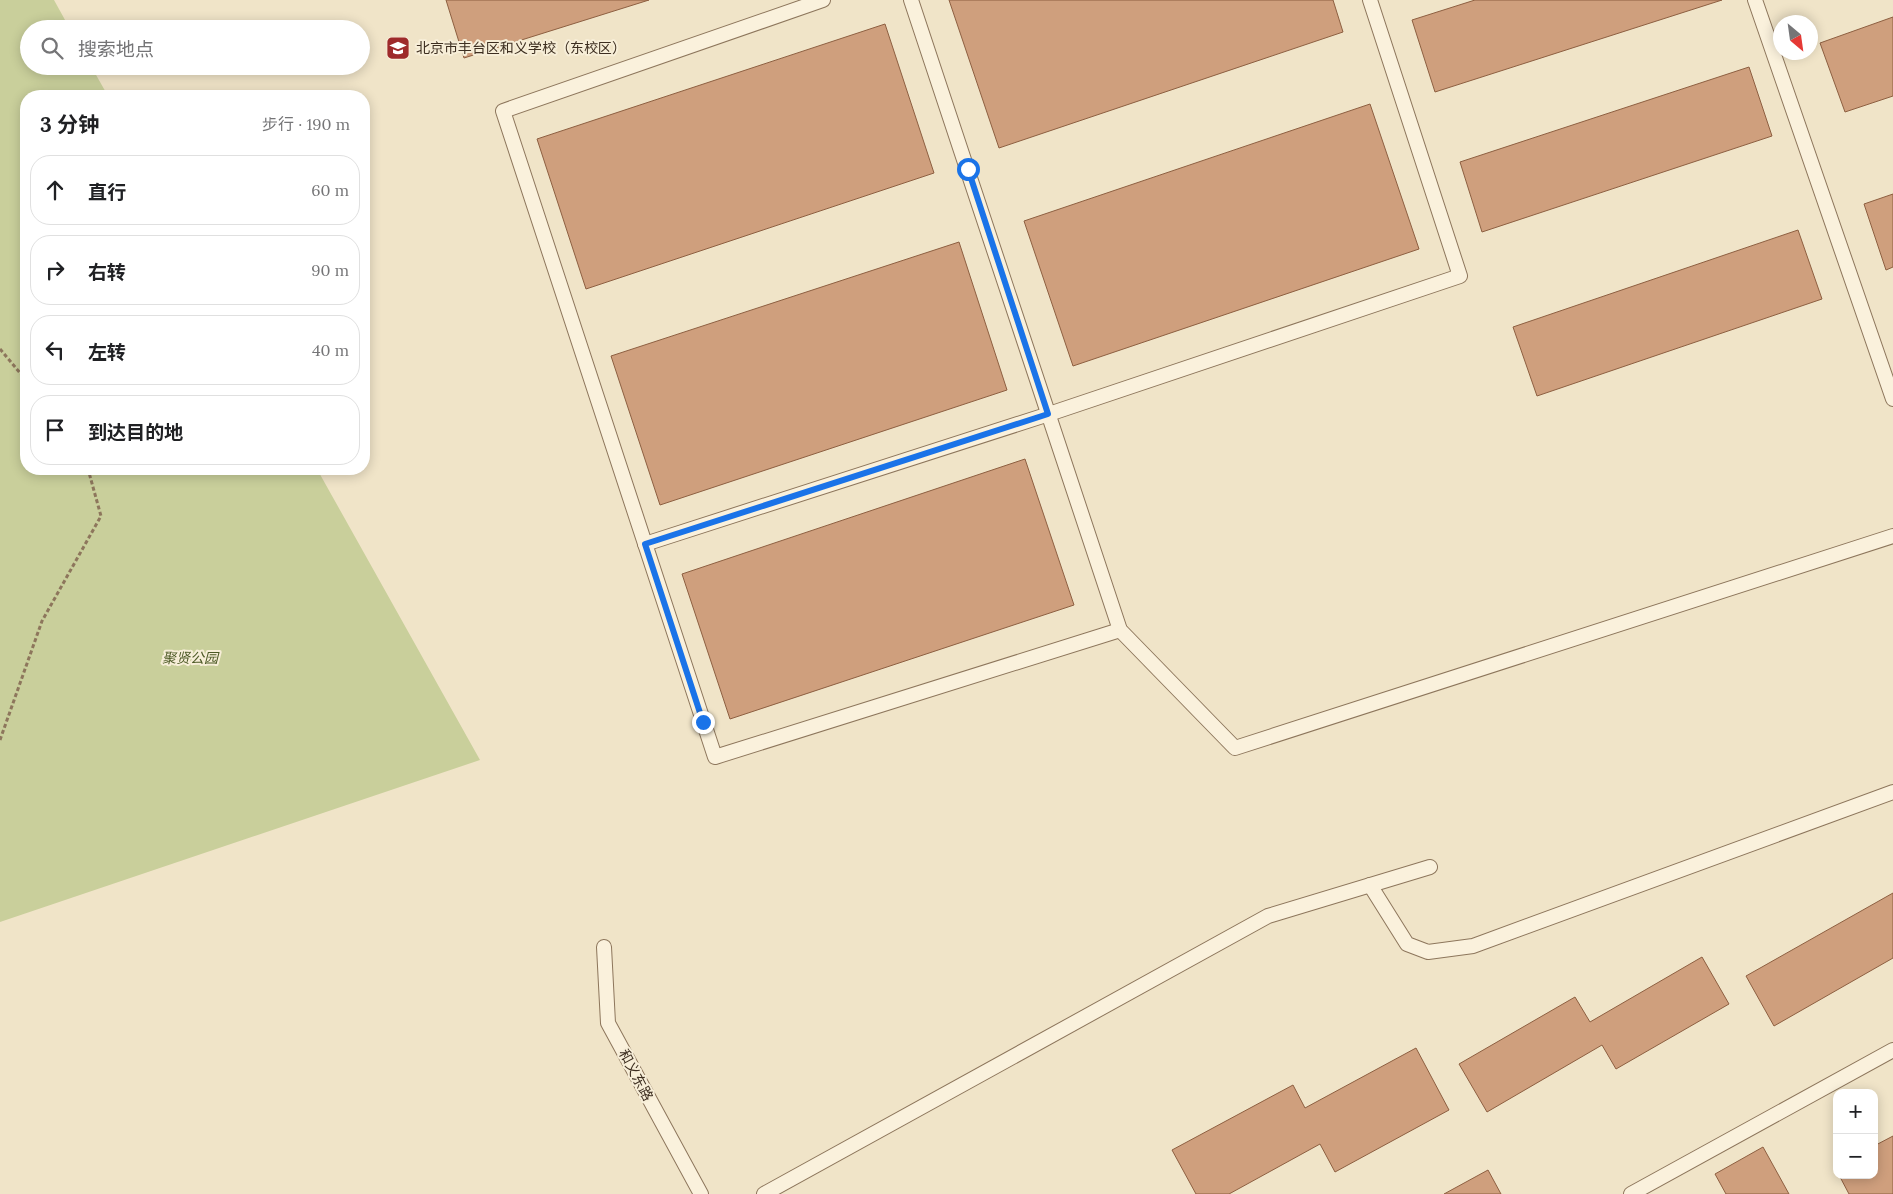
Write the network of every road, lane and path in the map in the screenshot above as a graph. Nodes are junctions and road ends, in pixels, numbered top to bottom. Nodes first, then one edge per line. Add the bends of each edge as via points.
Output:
1 (823, 0) edge
2 (911, 0) edge
3 (1370, 0) edge
4 (1755, 0) edge
5 (0, 349) edge
6 (20, 373) edge
7 (1893, 400) edge
8 (1048, 414) junction
9 (90, 475) edge
10 (1893, 536) edge
11 (645, 544) junction
12 (1120, 630) junction
13 (0, 740) edge
14 (1893, 792) edge
15 (1430, 866) dead end
16 (1370, 885) junction
17 (604, 947) dead end
18 (1893, 1050) edge
19 (700, 1194) edge
20 (764, 1194) edge
21 (1631, 1194) edge

1 - 11 lane via 503,110
2 - 8 lane
3 - 8 lane via 1460,276
4 - 7 lane
5 - 6 path
8 - 11 lane
8 - 12 lane
9 - 13 path via 101,516 42,621
10 - 12 lane via 1235,748
11 - 12 lane via 715,757
14 - 16 lane via 1473,946 1428,952 1406,944
15 - 16 lane
16 - 20 lane via 1268,916
17 - 19 lane, 和义东路 via 608,1023
18 - 21 lane

